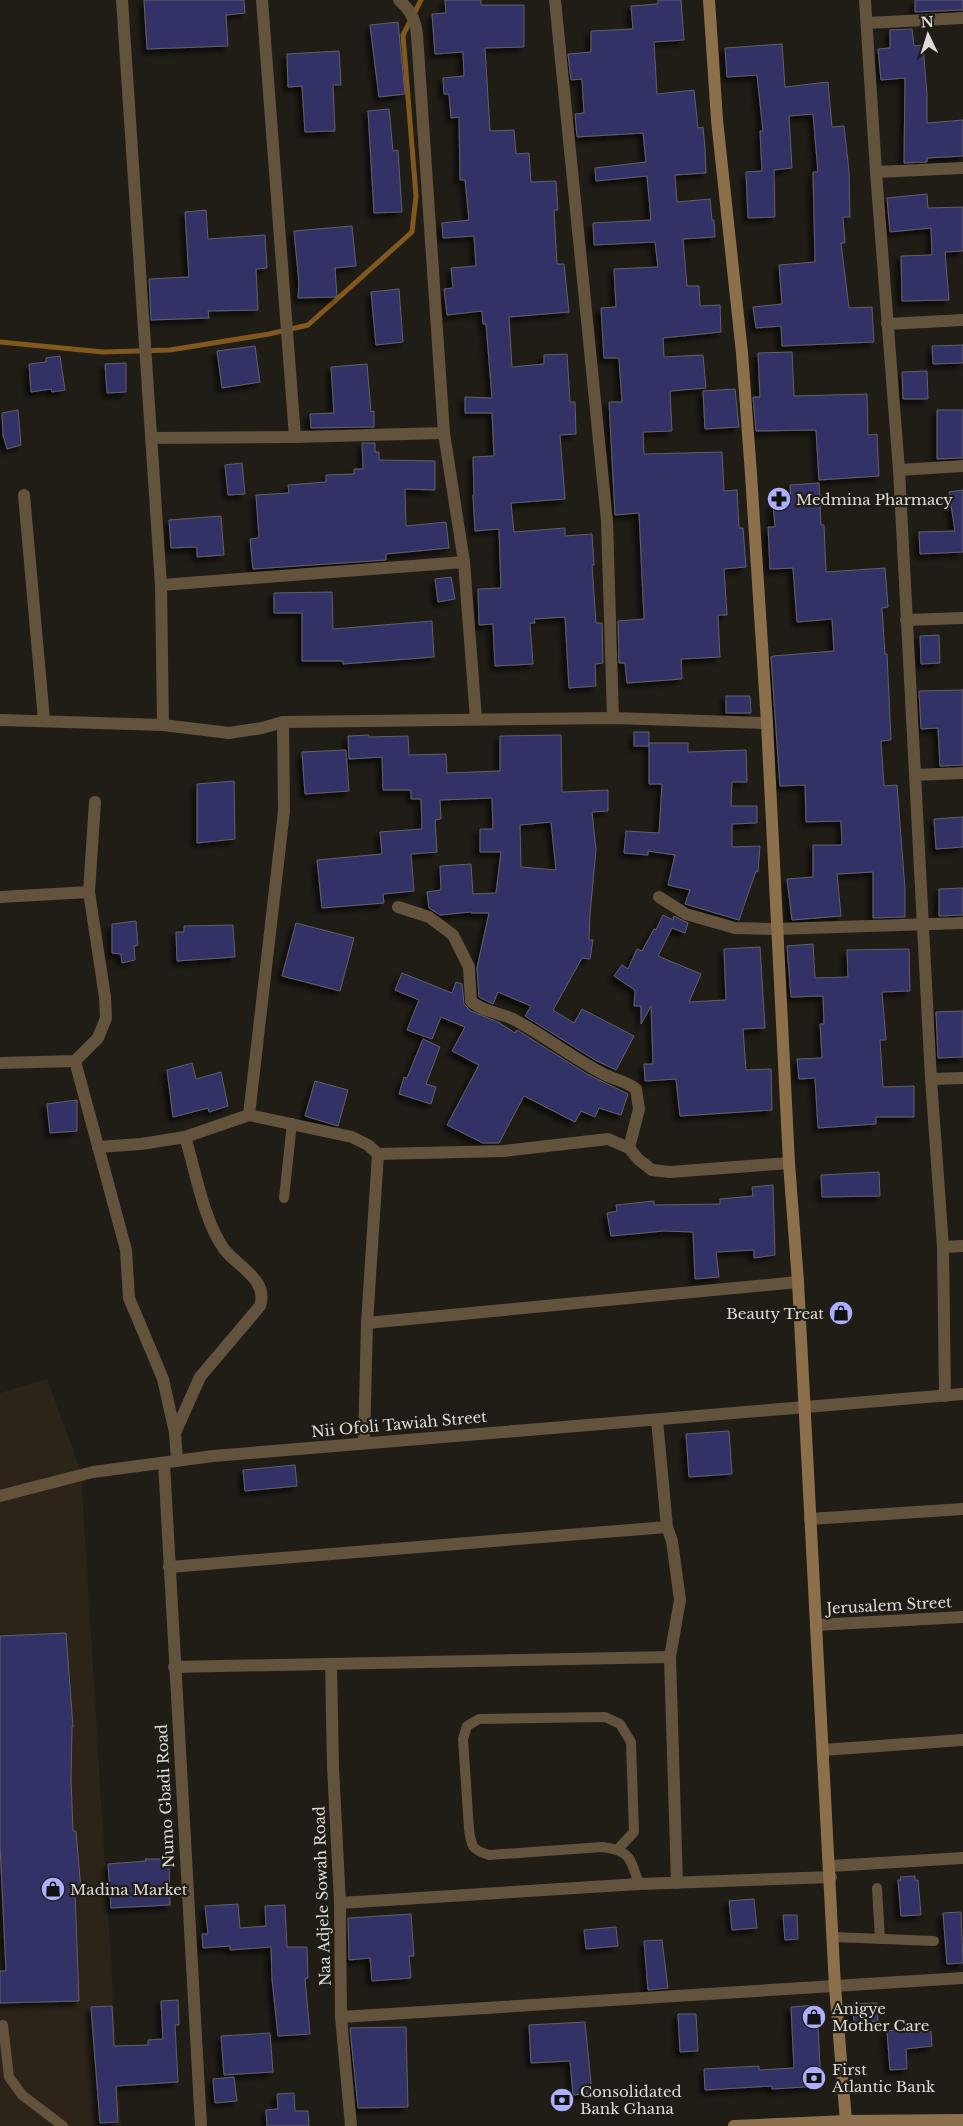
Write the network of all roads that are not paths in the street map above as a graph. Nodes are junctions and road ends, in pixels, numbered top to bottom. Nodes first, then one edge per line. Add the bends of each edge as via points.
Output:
1 (122, 0) edge
2 (262, 0) edge
3 (555, 0) edge
4 (709, 0) edge
5 (865, 0) edge
6 (402, 3) edge
7 (963, 18) edge
8 (867, 23) junction
9 (963, 168) edge
10 (876, 172) junction
11 (963, 320) edge
12 (887, 324) junction
13 (444, 433) junction
14 (295, 437) junction
15 (151, 438) junction
16 (963, 466) edge
17 (899, 470) junction
18 (24, 495) dead end
19 (464, 562) junction
20 (161, 585) junction
21 (963, 618) edge
22 (906, 620) junction
23 (613, 718) junction
24 (476, 719) junction
25 (0, 720) edge
26 (44, 720) junction
27 (283, 722) junction
28 (767, 724) junction
29 (163, 725) junction
30 (963, 773) edge
31 (915, 775) junction
32 (95, 802) dead end
33 (89, 892) junction
34 (0, 897) edge
35 (659, 897) dead end
36 (398, 906) dead end
37 (963, 923) edge
38 (922, 925) junction
39 (776, 929) junction
40 (75, 1061) junction
41 (0, 1063) edge
42 (963, 1078) edge
43 (930, 1080) junction
44 (249, 1115) junction
45 (292, 1123) junction
46 (185, 1137) junction
47 (98, 1147) junction
48 (628, 1148) junction
49 (378, 1154) junction
50 (790, 1163) junction
51 (284, 1198) dead end
52 (963, 1246) edge
53 (943, 1247) junction
54 (798, 1282) junction
55 (367, 1323) junction
56 (963, 1394) edge
57 (946, 1396) junction
58 (804, 1407) junction
59 (657, 1420) junction
60 (175, 1433) junction
61 (364, 1443) junction
62 (178, 1461) junction
63 (164, 1463) junction
64 (0, 1496) edge
65 (963, 1509) edge
66 (810, 1519) junction
67 (667, 1527) junction
68 (169, 1567) junction
69 (963, 1617) edge
70 (816, 1625) junction
71 (670, 1657) junction
72 (331, 1664) junction
73 (174, 1667) junction
74 (963, 1740) edge
75 (823, 1750) junction
76 (618, 1849) junction
77 (963, 1858) edge
78 (830, 1871) junction
79 (677, 1883) junction
80 (639, 1884) junction
81 (877, 1888) dead end
82 (340, 1903) junction
83 (833, 1937) junction
84 (880, 1939) junction
85 (934, 1941) dead end
86 (963, 1978) edge
87 (835, 1986) junction
88 (342, 2017) junction
89 (3, 2025) dead end
90 (963, 2120) edge
91 (846, 2122) junction
92 (64, 2126) edge
93 (201, 2126) edge
94 (351, 2126) edge
95 (734, 2126) edge

1 - 15 street
2 - 14 street
3 - 23 street via 606,512
4 - 28 street via 717,120 743,362
5 - 8 street
6 - 13 street via 416,24
7 - 8 street
8 - 10 street
9 - 10 street
10 - 12 street
11 - 12 street
12 - 17 street
13 - 14 street
13 - 19 street
14 - 15 street
15 - 20 street
16 - 17 street
17 - 22 street
18 - 26 street
19 - 20 street
19 - 24 street
20 - 29 street
21 - 22 street
22 - 31 street
23 - 24 street
23 - 28 street
24 - 27 street
25 - 26 street
26 - 29 street
27 - 29 street via 229,733
27 - 44 street via 284,811
28 - 39 street
30 - 31 street
31 - 38 street
32 - 33 street
33 - 34 street
33 - 40 street via 106,1018 98,1038
35 - 39 street via 686,914 720,924 735,928
36 - 48 street via 429,917 453,935 469,967 471,1001 476,1006 543,1035 604,1074 626,1081 636,1089 639,1109
37 - 38 street
38 - 39 street
38 - 43 street
39 - 50 street
40 - 41 street
40 - 47 street
42 - 43 street
43 - 53 street
44 - 45 street
44 - 46 street
45 - 49 street via 352,1137
45 - 51 lane
46 - 47 street
46 - 60 street via 215,1235 255,1280 263,1298 260,1306 200,1377
47 - 60 street via 126,1250 129,1298 163,1379
48 - 49 street via 608,1139 504,1151
48 - 50 street via 652,1170 670,1172
49 - 55 street
50 - 54 street
52 - 53 street
53 - 57 street
54 - 55 street
54 - 58 street
55 - 61 street
56 - 57 street, Nii Ofoli Tawiah Street
57 - 58 street, Nii Ofoli Tawiah Street
58 - 59 street, Nii Ofoli Tawiah Street
58 - 66 street
59 - 61 street, Nii Ofoli Tawiah Street
59 - 67 street
60 - 62 street
61 - 62 street, Nii Ofoli Tawiah Street
62 - 63 street, Nii Ofoli Tawiah Street
63 - 64 street, Nii Ofoli Tawiah Street via 93,1472
63 - 68 street, Numo Gbadi Road
65 - 66 street
66 - 70 street
67 - 68 street
67 - 71 street via 680,1600
68 - 73 street, Numo Gbadi Road
69 - 70 street, Jerusalem Street
70 - 75 street
71 - 72 street
71 - 79 street
72 - 73 street
72 - 82 street, Naa Adjele Sowah Road
73 - 93 street, Numo Gbadi Road
74 - 75 street
75 - 78 street
76 - 76 lane via 602,1847 489,1854 477,1851 470,1843 463,1739 468,1726 479,1719 596,1717 606,1717 620,1724 631,1742 634,1832
76 - 80 lane via 629,1858
77 - 78 street
78 - 79 street
78 - 83 street
79 - 80 street
80 - 82 street
81 - 84 lane
82 - 88 street, Naa Adjele Sowah Road
83 - 84 lane
83 - 87 street
84 - 85 lane
86 - 87 street
87 - 88 street
87 - 91 street
88 - 94 street, Naa Adjele Sowah Road
89 - 92 lane via 9,2077 22,2095
90 - 91 street
91 - 95 street

